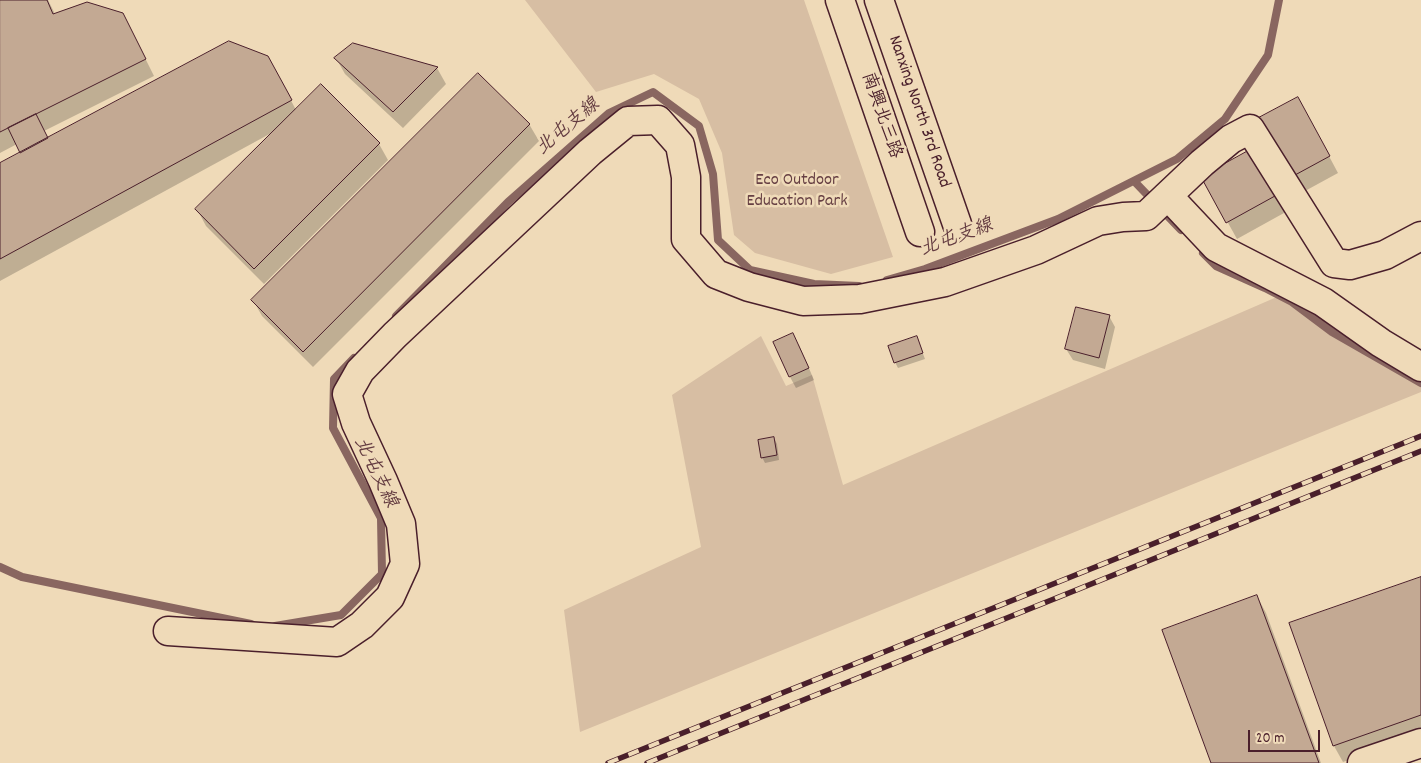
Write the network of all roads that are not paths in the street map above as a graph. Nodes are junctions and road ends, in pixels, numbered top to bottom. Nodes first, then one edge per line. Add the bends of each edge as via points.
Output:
1 (840, 0) edge
2 (879, 0) edge
3 (1168, 196) junction
4 (956, 224) dead end
5 (920, 232) dead end
6 (1421, 236) edge
7 (1421, 367) edge
8 (168, 630) dead end
9 (1421, 743) edge
10 (1362, 763) edge

1 - 5 street, 南興北三路
2 - 4 street, Nanxing North 3rd Road
3 - 6 street via 1231,139 1250,130 1334,263 1350,265 1385,255
3 - 7 street via 1216,247 1323,302
3 - 8 street via 1146,216 1098,221 1036,250 945,282 860,299 804,301 749,287 716,274 686,239 686,177 680,145 658,120 628,121 590,152 395,335 360,371 347,394 356,423 401,524 405,564 390,597 362,625 336,642
9 - 10 street

